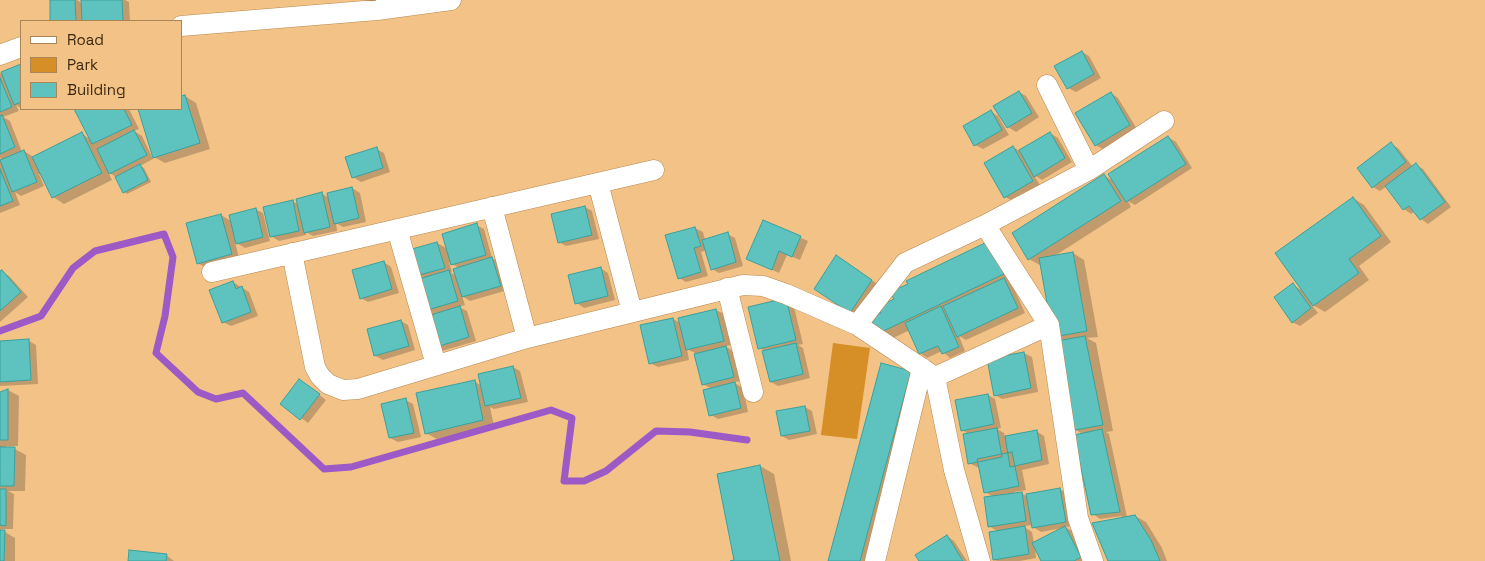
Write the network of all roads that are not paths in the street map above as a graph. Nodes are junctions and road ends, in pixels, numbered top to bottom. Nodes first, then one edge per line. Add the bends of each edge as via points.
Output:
1 (451, 0) edge
2 (288, 8) edge
3 (182, 26) edge
4 (20, 47) edge
5 (0, 55) edge
6 (1047, 85) dead end
7 (1164, 120) dead end
8 (654, 170) dead end
9 (1089, 170) junction
10 (598, 183) junction
11 (492, 207) junction
12 (985, 225) junction
13 (397, 230) junction
14 (292, 253) junction
15 (212, 272) dead end
16 (727, 288) junction
17 (632, 312) junction
18 (856, 325) junction
19 (1049, 325) junction
20 (528, 338) junction
21 (436, 365) junction
22 (929, 372) junction
23 (753, 392) dead end
24 (875, 561) edge
25 (980, 561) edge
26 (1093, 561) edge

1 - 2 street via 377,10
2 - 3 street
4 - 5 street
6 - 9 street
7 - 9 street
8 - 10 street
9 - 12 street
10 - 11 street
10 - 17 street
11 - 13 street
11 - 20 street
12 - 18 street via 905,264
12 - 19 street
13 - 14 street
13 - 21 street
14 - 15 street
14 - 21 street via 315,367 328,384 343,390 358,389
16 - 17 street
16 - 18 street via 762,286
16 - 23 street
17 - 20 street
18 - 22 street
19 - 22 street
19 - 26 street via 1078,518
20 - 21 street
22 - 24 street
22 - 25 street

